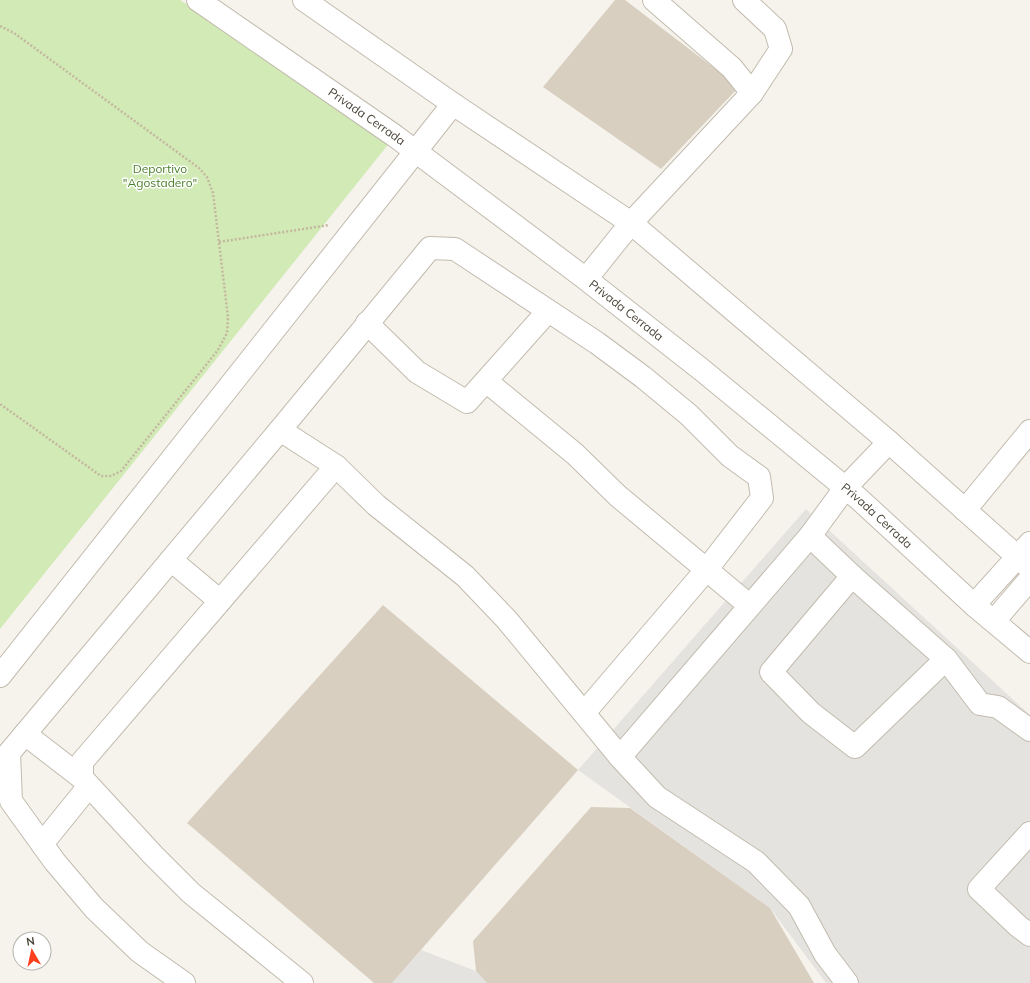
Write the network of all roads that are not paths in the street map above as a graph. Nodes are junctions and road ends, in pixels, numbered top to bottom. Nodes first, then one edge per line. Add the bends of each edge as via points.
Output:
1 (198, 0) edge
2 (654, 0) edge
3 (744, 0) edge
4 (310, 2) edge
5 (752, 93) junction
6 (453, 104) junction
7 (416, 152) junction
8 (631, 223) junction
9 (586, 279) junction
10 (548, 311) junction
11 (368, 323) junction
12 (486, 381) junction
13 (280, 430) junction
14 (1030, 431) edge
15 (889, 442) junction
16 (336, 466) junction
17 (845, 488) junction
18 (965, 510) junction
19 (810, 536) junction
20 (1026, 556) edge
21 (171, 560) junction
22 (708, 569) junction
23 (852, 576) junction
24 (1030, 579) edge
25 (220, 601) junction
26 (749, 605) junction
27 (974, 605) junction
28 (994, 621) junction
29 (1030, 652) edge
30 (946, 660) junction
31 (0, 676) edge
32 (584, 712) junction
33 (1030, 730) edge
34 (25, 734) junction
35 (620, 757) junction
36 (85, 782) junction
37 (1030, 833) edge
38 (42, 844) junction
39 (1030, 935) edge
40 (184, 983) edge
41 (302, 983) edge
42 (847, 983) edge

1 - 7 street, Privada Cerrada
2 - 5 street via 732,68
3 - 5 street via 775,29 781,49
4 - 6 street
5 - 8 street
6 - 7 street
6 - 8 street
7 - 9 street, Privada Cerrada
7 - 31 street
8 - 9 street
8 - 15 street
9 - 17 street, Privada Cerrada via 702,370
10 - 11 street via 455,249 430,248
10 - 12 street
10 - 22 street via 642,377 688,415 730,456 759,477 762,498
11 - 12 street via 417,372 467,402
11 - 13 street
12 - 22 street via 575,454 618,496
13 - 16 street
13 - 21 street
14 - 18 street
15 - 17 street
15 - 18 street
16 - 25 street
16 - 32 street via 376,505 465,576 507,620
17 - 19 street
17 - 27 street, Privada Cerrada
18 - 20 street
19 - 23 street
19 - 26 street
20 - 27 street
21 - 25 street
21 - 34 street
22 - 26 street
22 - 32 street
23 - 30 street
23 - 30 street via 771,672 811,713 855,747
24 - 28 street
25 - 36 street via 82,762
26 - 35 street
27 - 28 street, Privada Cerrada
28 - 29 street, Privada Cerrada
30 - 33 street via 980,704 998,707
32 - 35 street
34 - 36 street
34 - 38 street via 9,753 12,801
35 - 42 street via 658,797 756,862 799,906 825,954
36 - 38 street
36 - 41 street via 191,893
37 - 39 street via 979,889
38 - 40 street via 94,908 140,952

